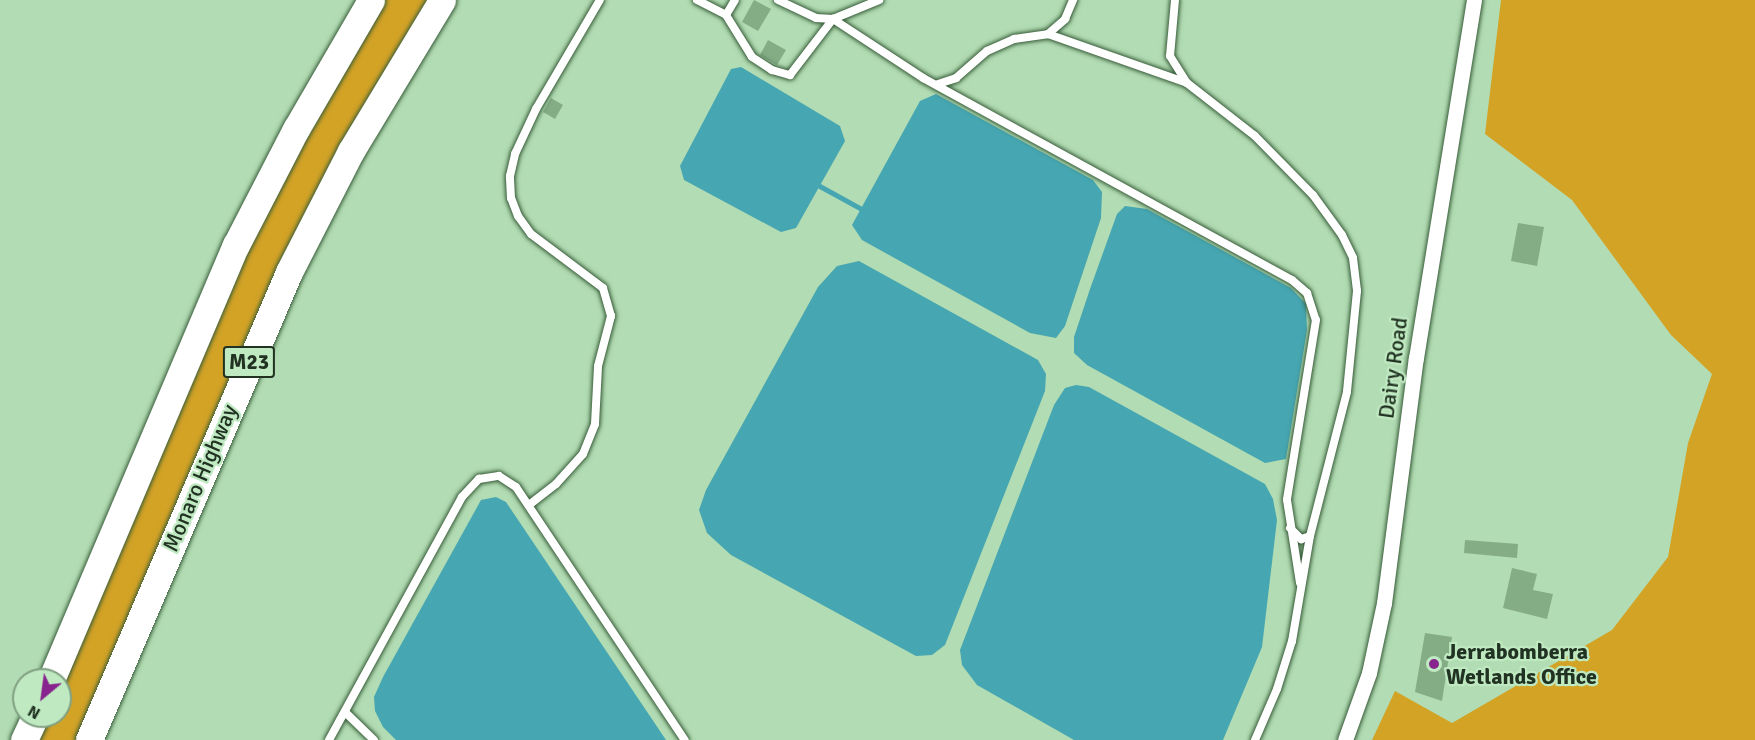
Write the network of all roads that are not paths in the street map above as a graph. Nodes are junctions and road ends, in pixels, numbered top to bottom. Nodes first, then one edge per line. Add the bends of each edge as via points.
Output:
1 (371, 0) edge
2 (442, 0) edge
3 (600, 0) edge
4 (697, 0) edge
5 (735, 0) edge
6 (778, 0) edge
7 (879, 0) edge
8 (1073, 0) edge
9 (1175, 0) edge
10 (1474, 0) edge
11 (726, 15) junction
12 (834, 19) junction
13 (1048, 34) junction
14 (1187, 83) junction
15 (938, 84) junction
16 (528, 505) junction
17 (1290, 528) junction
18 (1310, 536) junction
19 (1300, 583) junction
20 (56, 668) edge
21 (345, 712) junction
22 (89, 740) edge
23 (329, 740) edge
24 (374, 740) edge
25 (685, 740) edge
26 (1255, 740) edge
27 (1345, 740) edge

1 - 20 highway, M23 via 296,129 236,245
2 - 22 highway, Monaro Highway / M23 via 351,151 289,272
3 - 16 lane via 536,109 515,153 510,176 511,198 518,216 531,234 603,288 611,316 598,366 595,423 583,454 556,484
4 - 11 lane
5 - 11 lane
6 - 12 lane via 816,18
7 - 12 lane
8 - 13 lane via 1065,19
9 - 14 lane via 1170,56
10 - 27 street, Dairy Road via 1416,358 1384,603 1369,673
11 - 12 lane via 752,57 772,70 790,75
12 - 15 lane
13 - 14 lane
13 - 15 lane via 1014,39 987,51 956,78
14 - 18 lane via 1255,136 1313,195 1353,258 1356,331 1347,392
15 - 17 lane via 1292,280 1306,292 1316,320 1287,500
16 - 21 lane via 516,487 499,476 479,479 462,497
16 - 25 lane
17 - 18 lane via 1301,539
17 - 19 lane
18 - 19 lane
19 - 26 lane via 1286,663
21 - 23 lane
21 - 24 lane

